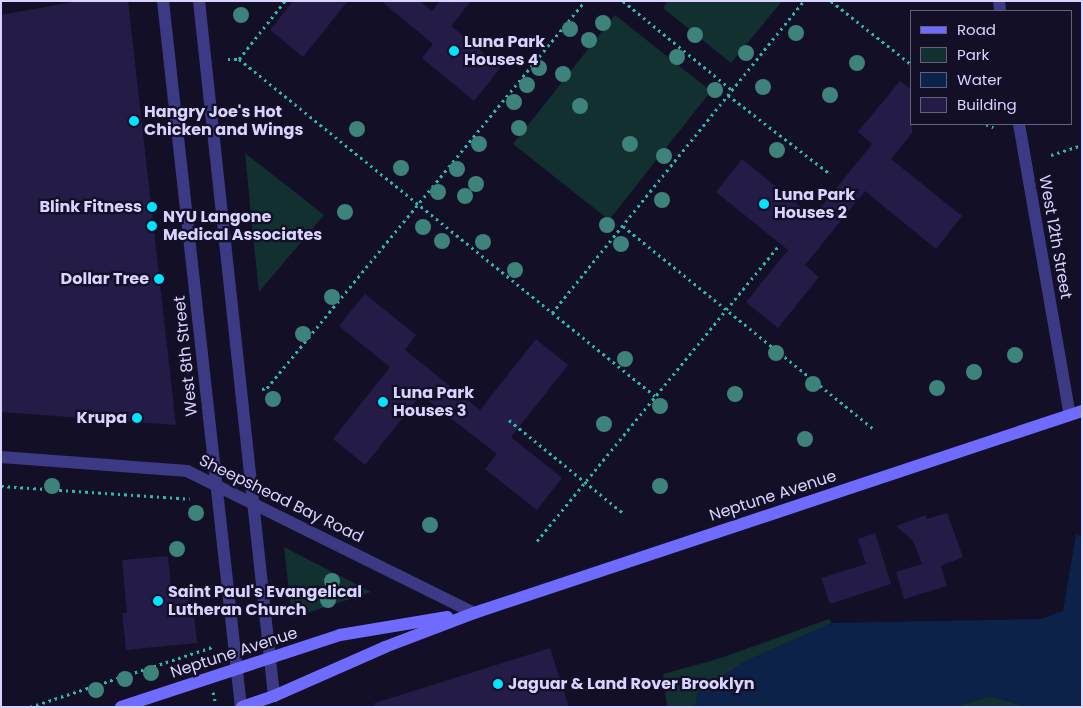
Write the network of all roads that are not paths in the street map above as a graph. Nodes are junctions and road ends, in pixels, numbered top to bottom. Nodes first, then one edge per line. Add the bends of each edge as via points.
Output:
1 (164, 1) edge
2 (199, 1) edge
3 (1020, 125) edge
4 (1076, 413) edge
5 (1, 457) edge
6 (217, 485) junction
7 (253, 504) junction
8 (474, 612) junction
9 (270, 659) junction
10 (237, 670) junction
11 (275, 701) edge
12 (121, 707) edge
13 (241, 707) edge

1 - 6 street, West 8th Street
2 - 7 street
3 - 4 street, West 12th Street
4 - 8 main road, Neptune Avenue
5 - 6 street, Sheepshead Bay Road via 170,468 187,471
6 - 7 street, Sheepshead Bay Road
6 - 10 street, West 8th Street
7 - 8 street, Sheepshead Bay Road
7 - 9 street
8 - 9 main road, Neptune Avenue via 340,635
8 - 11 main road, Neptune Avenue via 384,647
9 - 10 main road, Neptune Avenue
9 - 11 street
10 - 12 main road, Neptune Avenue
10 - 13 street, West 8th Street
11 - 13 main road, Neptune Avenue

